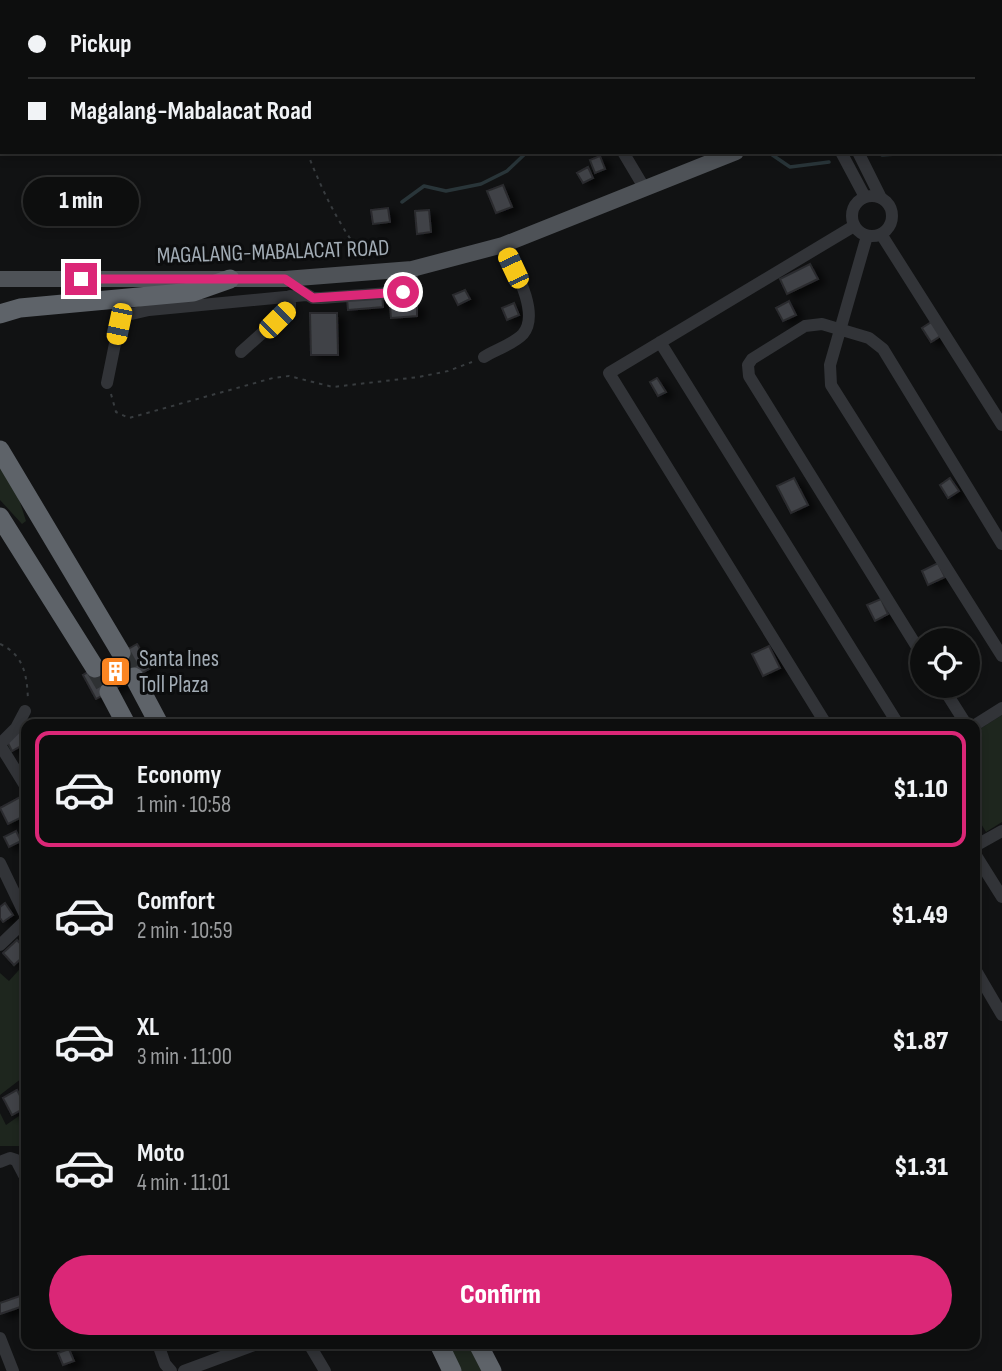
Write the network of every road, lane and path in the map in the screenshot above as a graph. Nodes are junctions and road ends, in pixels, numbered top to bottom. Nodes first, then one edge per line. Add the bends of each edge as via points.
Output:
1 (308, 154) edge
2 (624, 154) edge
3 (731, 154) edge
4 (842, 154) edge
5 (859, 154) edge
6 (645, 189) junction
7 (865, 197) junction
8 (881, 198) junction
9 (854, 226) junction
10 (881, 234) junction
11 (867, 236) junction
12 (503, 245) junction
13 (412, 269) junction
14 (374, 273) junction
15 (0, 279) edge
16 (230, 279) junction
17 (285, 279) junction
18 (306, 295) junction
19 (290, 296) junction
20 (0, 314) edge
21 (840, 331) junction
22 (660, 342) junction
23 (241, 352) dead end
24 (484, 357) joint
25 (107, 383) joint
26 (1002, 425) edge
27 (0, 450) edge
28 (0, 517) edge
29 (1002, 544) edge
30 (910, 636) edge
31 (0, 644) edge
32 (121, 653) tunnel mouth
33 (1002, 656) edge
34 (95, 668) tunnel mouth
35 (134, 677) tunnel mouth
36 (108, 692) tunnel mouth
37 (949, 698) edge
38 (1002, 708) edge
39 (25, 711) joint
40 (123, 719) edge
41 (156, 719) edge
42 (824, 719) edge
43 (895, 719) edge
44 (962, 719) edge
45 (980, 722) edge
46 (0, 744) edge
47 (21, 779) edge
48 (1002, 831) edge
49 (980, 843) edge
50 (980, 862) edge
51 (0, 863) edge
52 (1002, 897) edge
53 (21, 913) edge
54 (21, 926) edge
55 (0, 945) edge
56 (980, 977) edge
57 (1002, 1014) edge
58 (0, 1162) edge
59 (21, 1170) edge
60 (0, 1338) edge
61 (160, 1349) edge
62 (243, 1349) edge
63 (312, 1349) edge
64 (441, 1349) edge
65 (481, 1349) edge
66 (13, 1371) edge
67 (171, 1371) edge
68 (184, 1371) edge
69 (325, 1371) edge
70 (452, 1371) edge
71 (492, 1371) edge

1 - 14 path via 340,225
2 - 6 street
3 - 6 main road, MAGALANG-MABALACAT ROAD
4 - 7 street
5 - 8 street
6 - 12 main road, MAGALANG-MABALACAT ROAD
7 - 8 street
7 - 9 street via 852,212
8 - 10 street via 892,213 890,225
9 - 11 street
9 - 22 street
10 - 11 street
10 - 26 street
11 - 21 street
12 - 13 main road, MAGALANG-MABALACAT ROAD
12 - 24 street via 524,290 530,317 523,334
13 - 14 main road, MAGALANG-MABALACAT ROAD
13 - 18 street via 409,289 403,292
14 - 17 main road, MAGALANG-MABALACAT ROAD
15 - 16 main road, MAGALANG-MABALACAT ROAD
16 - 17 main road, MAGALANG-MABALACAT ROAD
16 - 20 highway via 193,292 31,306
17 - 18 street
18 - 19 street
19 - 23 street via 290,308
19 - 25 street via 127,315 119,324
21 - 29 street via 869,338 883,349
21 - 30 street via 822,324 805,326 752,359 749,376
21 - 33 street via 830,365 831,385
22 - 42 street via 609,373
22 - 43 street
24 - 25 path via 448,371 333,387 289,376 274,378 129,418 116,412
27 - 32 highway
28 - 34 highway
31 - 39 path via 20,658 28,691
35 - 41 highway
36 - 40 highway
37 - 44 street
38 - 45 street
39 - 46 street
46 - 47 street
48 - 49 street
50 - 52 street
51 - 53 street
54 - 55 street
56 - 57 street
58 - 59 street via 16,1160
60 - 66 street
61 - 67 street
62 - 68 street
63 - 69 street
64 - 70 highway
65 - 71 highway

